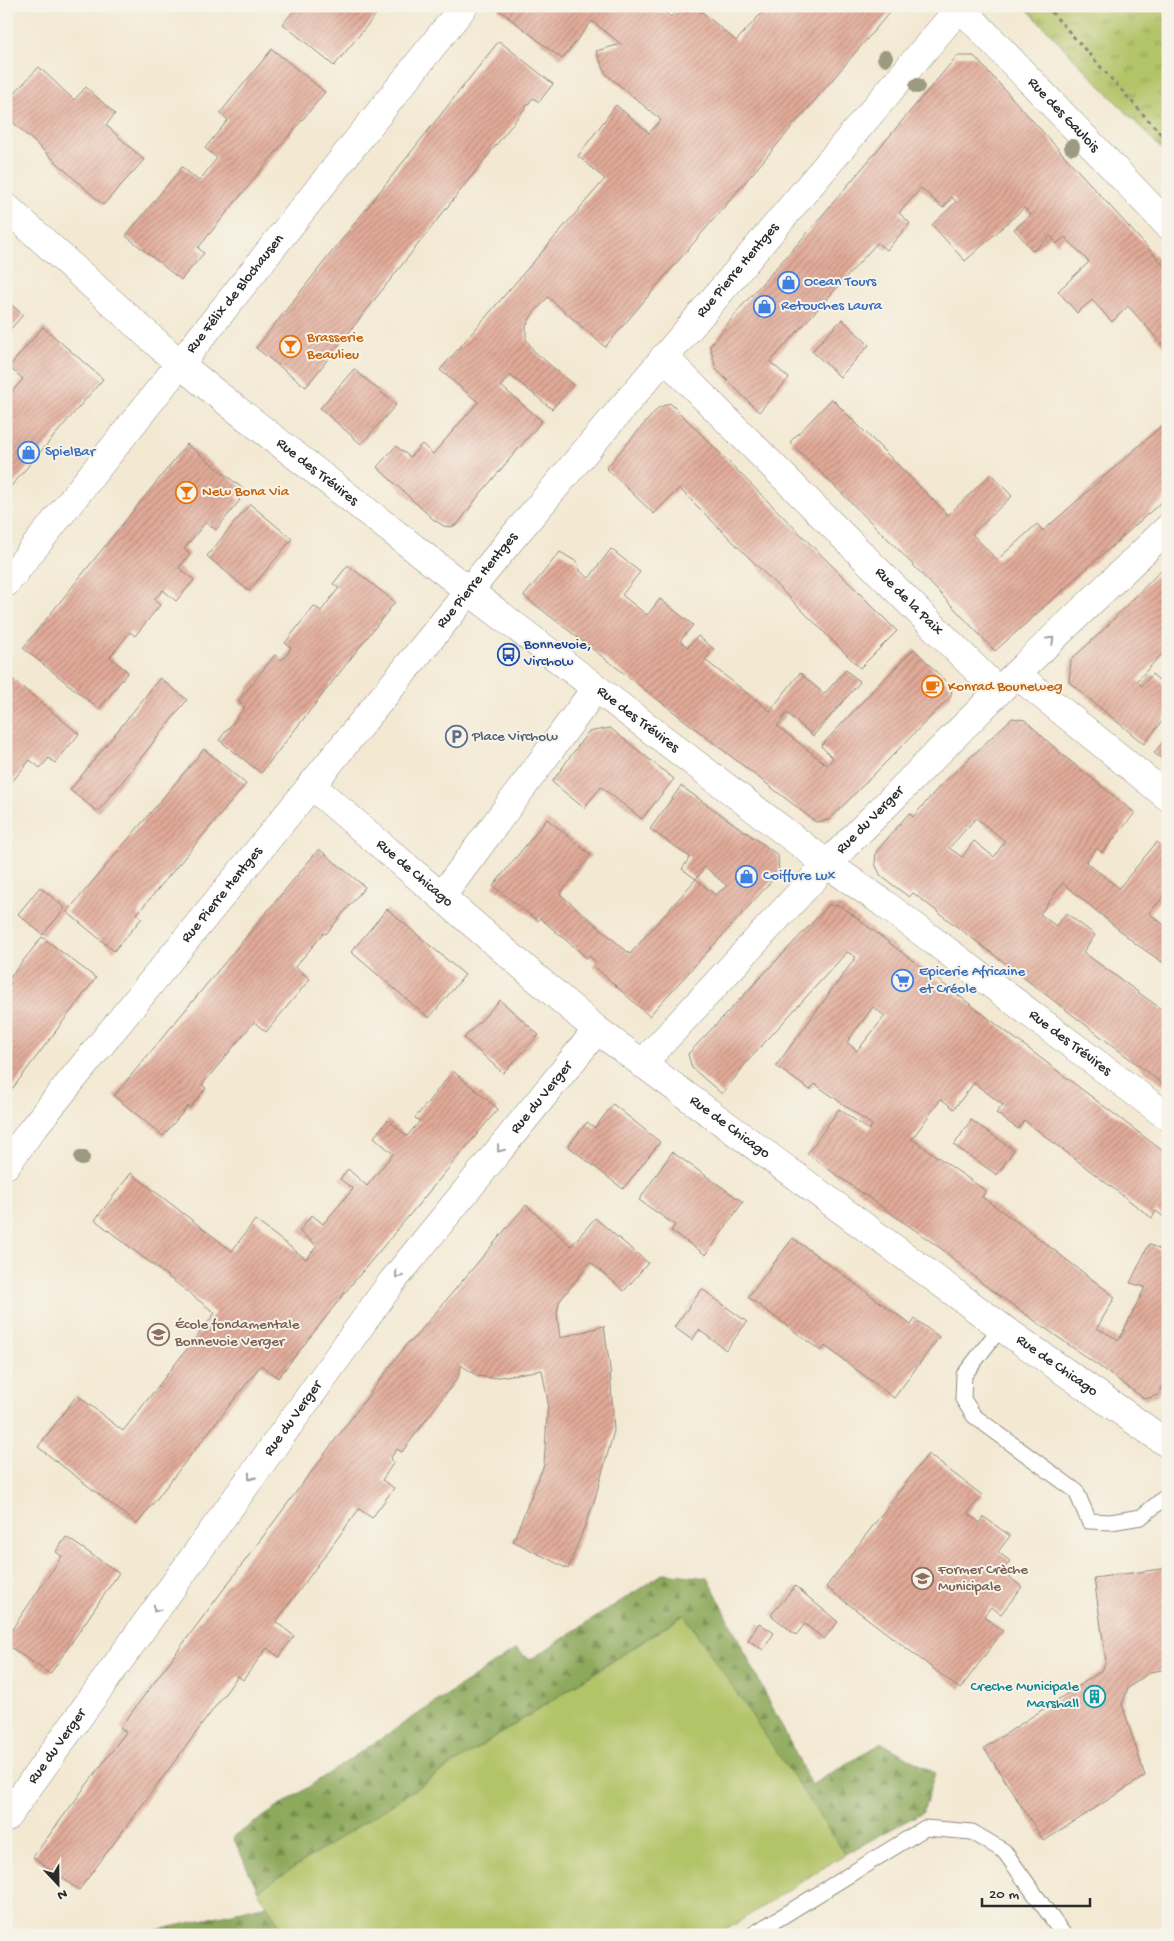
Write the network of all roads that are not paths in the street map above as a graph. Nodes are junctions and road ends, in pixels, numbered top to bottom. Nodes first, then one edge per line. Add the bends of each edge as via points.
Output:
1 (464, 6) edge
2 (960, 6) edge
3 (6, 206) edge
4 (1168, 225) edge
5 (664, 357) junction
6 (180, 364) junction
7 (1168, 528) edge
8 (6, 582) edge
9 (469, 591) junction
10 (1007, 682) junction
11 (596, 688) junction
12 (312, 785) junction
13 (1168, 797) edge
14 (827, 864) junction
15 (442, 896) junction
16 (598, 1030) junction
17 (642, 1064) junction
18 (1168, 1117) edge
19 (6, 1165) edge
20 (1001, 1327) junction
21 (1168, 1444) edge
22 (1168, 1495) edge
23 (6, 1818) edge
24 (752, 1935) edge
25 (1064, 1935) edge

1 - 6 street, Rue Félix de Blochausen
2 - 4 street, Rue des Gaulois
2 - 5 street, Rue Pierre Hentges
3 - 6 street, Rue des Trévires
5 - 9 street, Rue Pierre Hentges
5 - 10 street, Rue de la Paix
6 - 8 street, Rue Félix de Blochausen
6 - 9 street, Rue des Trévires
10 -> 7 street, Rue du Verger
9 - 11 street, Rue des Trévires
9 - 12 street, Rue Pierre Hentges
10 - 13 street, Rue de la Paix
10 - 14 street, Rue du Verger
11 - 14 street, Rue des Trévires
11 - 15 street
12 - 15 street, Rue de Chicago
12 - 19 street, Rue Pierre Hentges
14 - 17 street, Rue du Verger
14 - 18 street, Rue des Trévires
15 - 16 street, Rue de Chicago
16 - 17 street, Rue de Chicago
16 -> 23 street, Rue du Verger via 391,1284
17 - 20 street, Rue de Chicago
20 - 21 street, Rue de Chicago
20 - 22 lane via 964,1376 963,1399 974,1416 1076,1490 1089,1521 1111,1522 1141,1517
24 - 25 lane via 925,1828 972,1832 1004,1851

